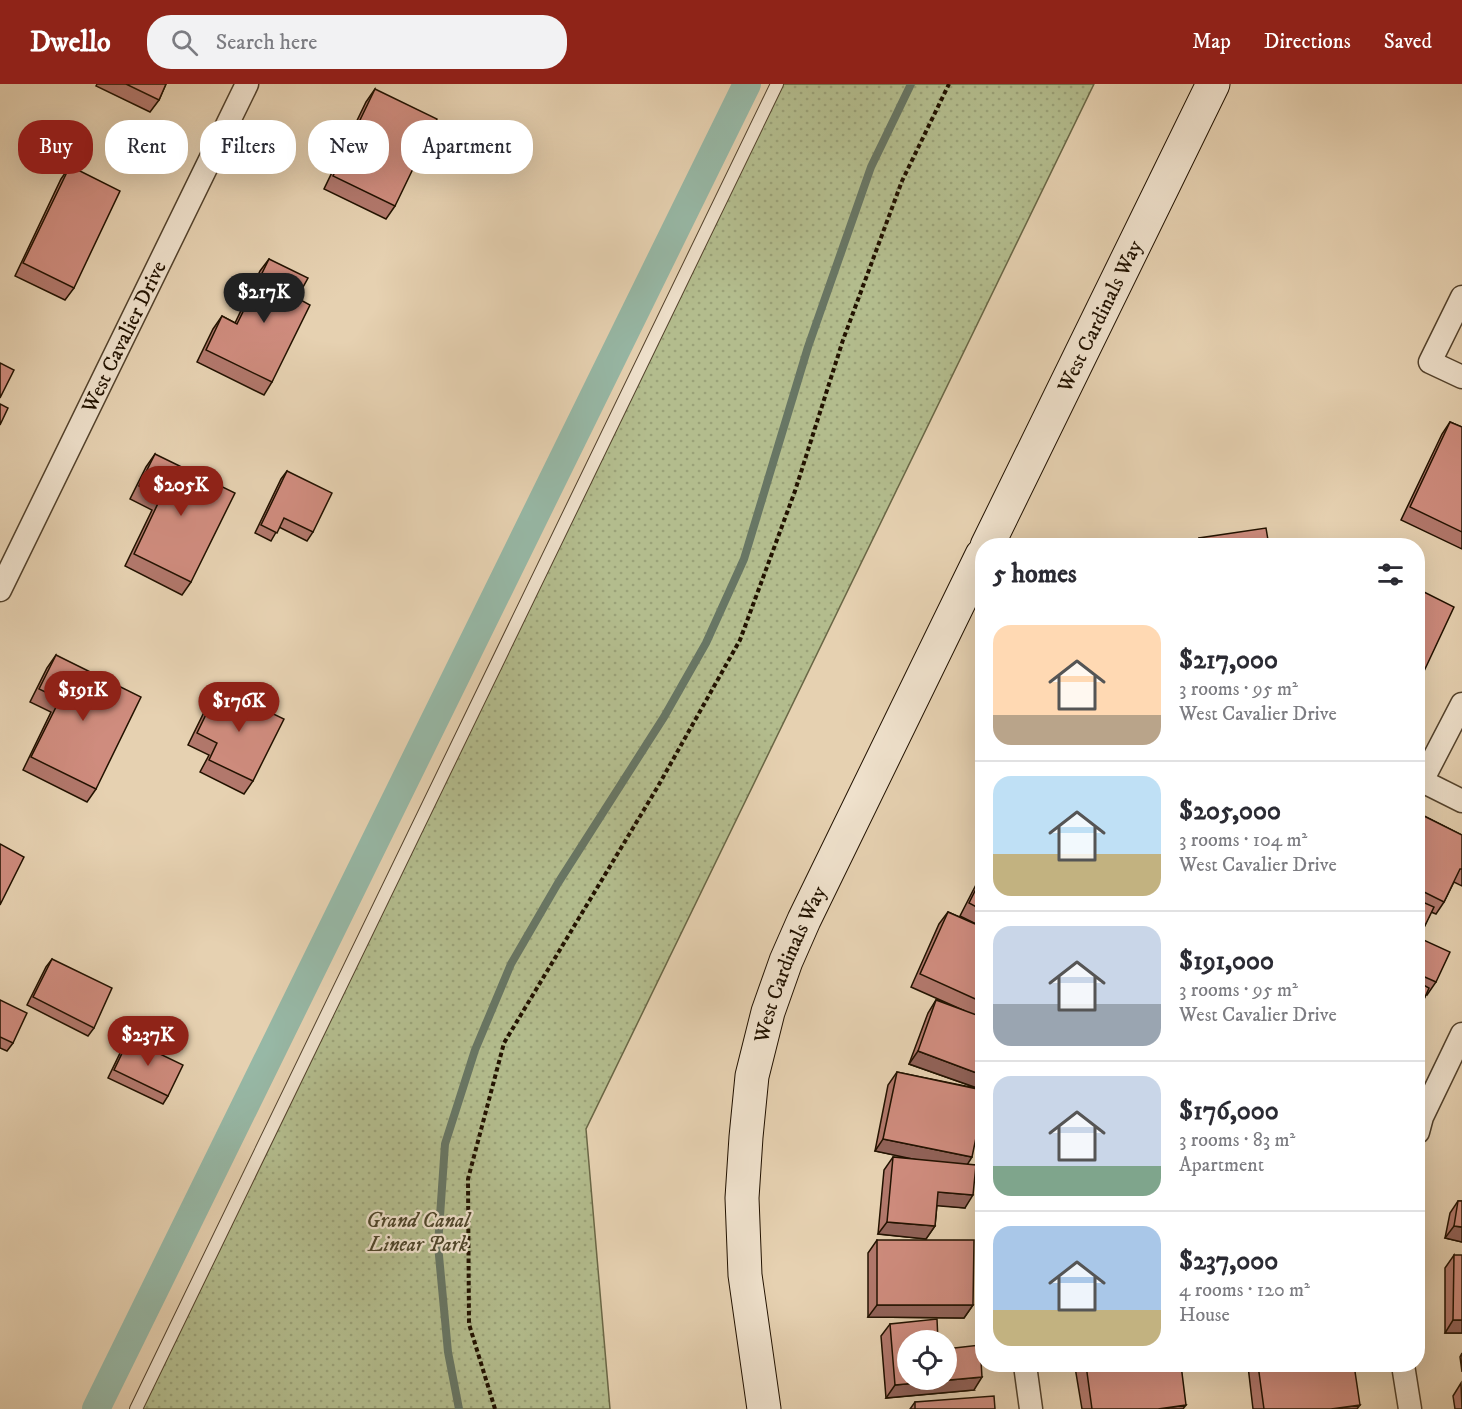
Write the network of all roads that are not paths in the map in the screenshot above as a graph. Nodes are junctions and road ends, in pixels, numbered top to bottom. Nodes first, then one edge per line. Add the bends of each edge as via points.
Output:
1 (247, 84) edge
2 (777, 84) edge
3 (1213, 84) edge
4 (1462, 297) edge
5 (1462, 377) edge
6 (991, 538) edge
7 (975, 569) edge
8 (0, 590) edge
9 (1462, 704) edge
10 (1425, 771) edge
11 (1425, 782) edge
12 (1462, 801) edge
13 (1462, 1034) edge
14 (1425, 1112) edge
15 (1027, 1372) edge
16 (1404, 1372) edge
17 (136, 1409) edge
18 (764, 1409) edge
19 (1031, 1409) edge
20 (1410, 1409) edge

1 - 8 street, West Cavalier Drive
2 - 17 lane
3 - 6 main road, West Cardinals Way
4 - 5 street via 1430,362
7 - 18 main road, West Cardinals Way via 804,920 768,1012 757,1055 742,1198 744,1275
9 - 10 street
11 - 12 street
13 - 14 street
15 - 19 street
16 - 20 street

